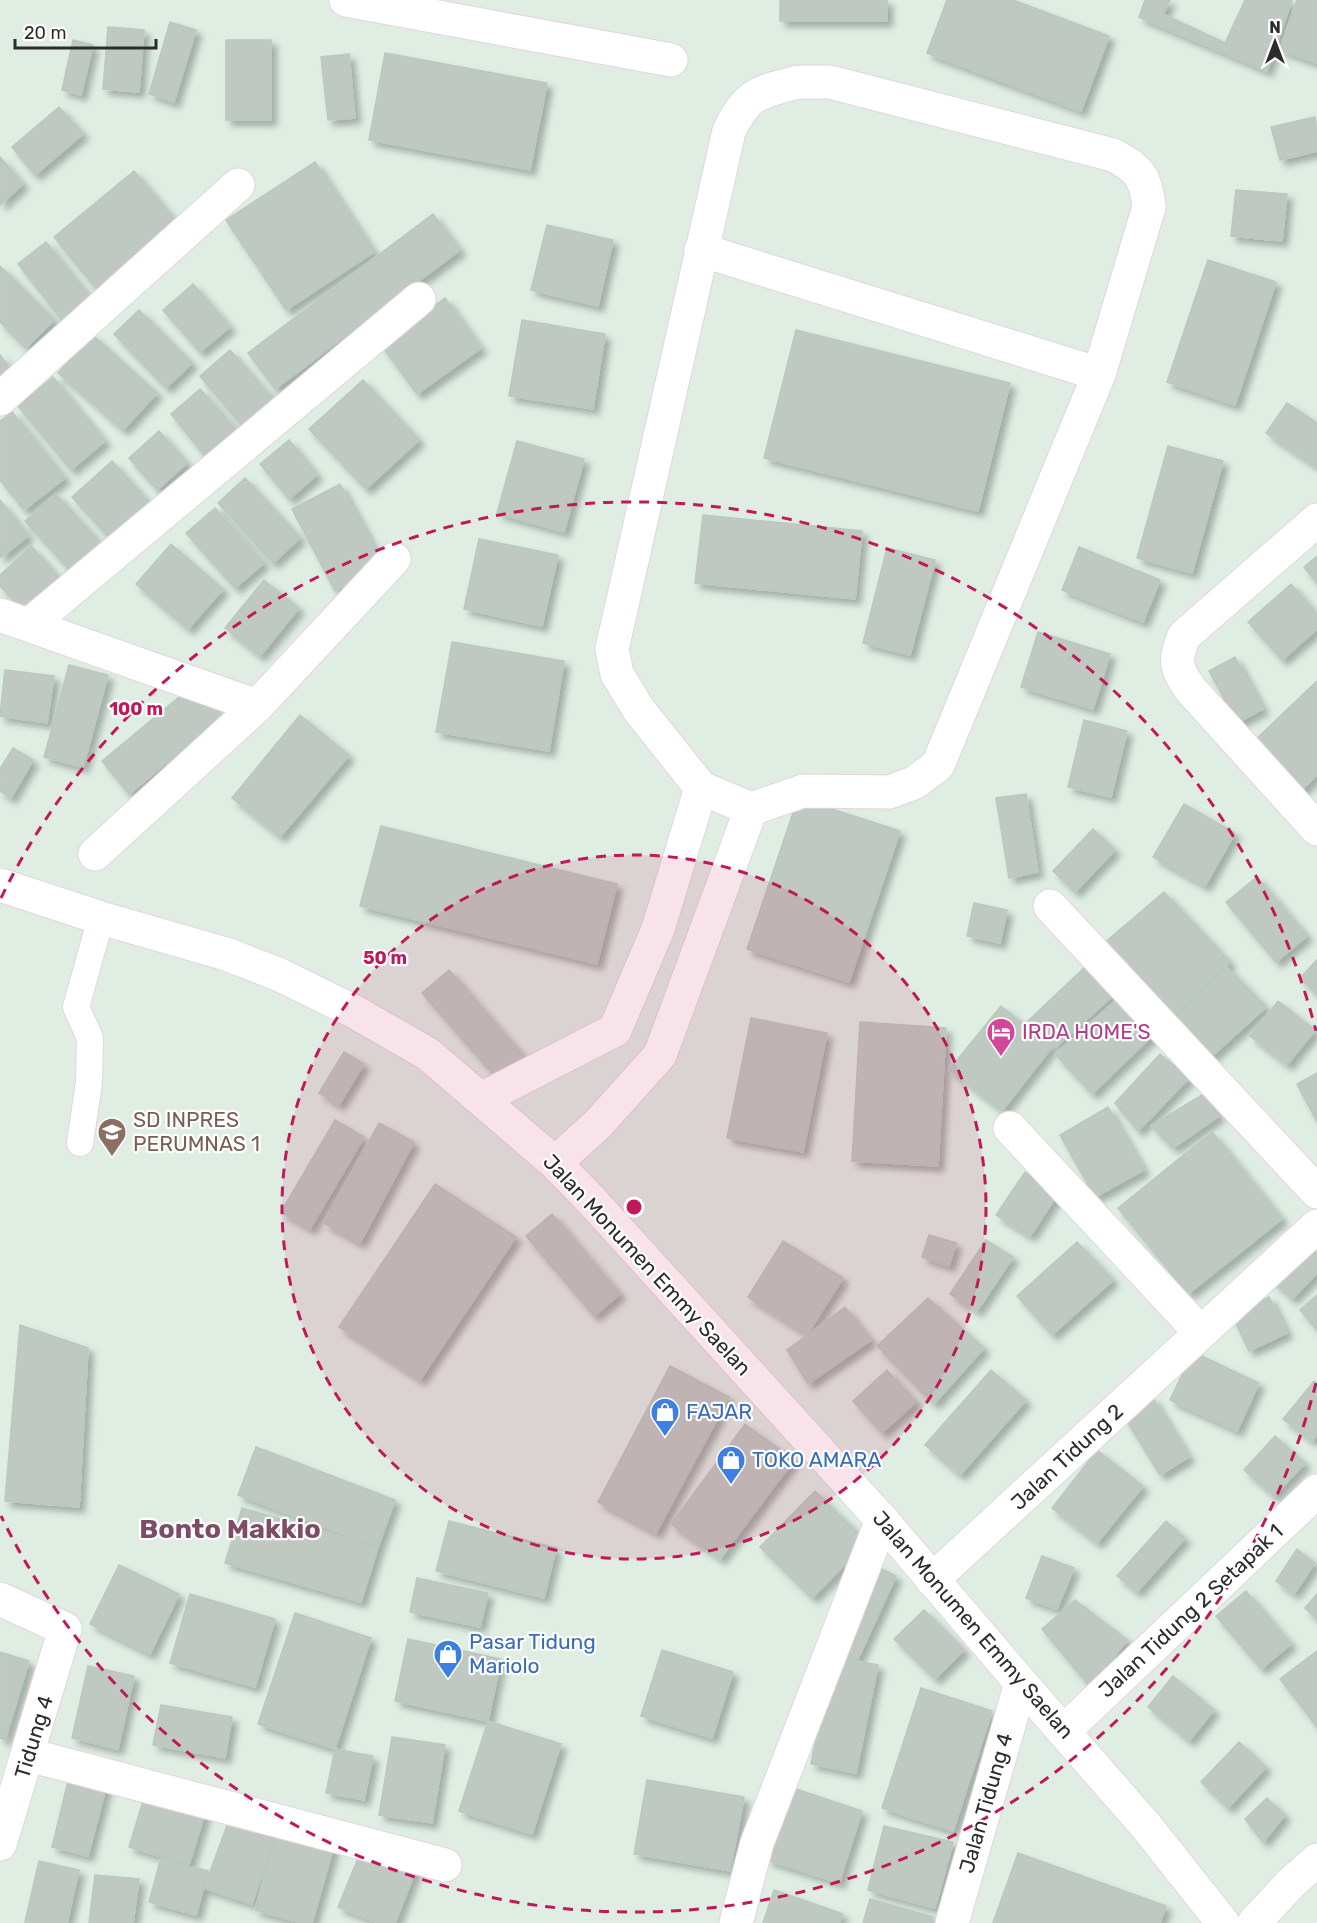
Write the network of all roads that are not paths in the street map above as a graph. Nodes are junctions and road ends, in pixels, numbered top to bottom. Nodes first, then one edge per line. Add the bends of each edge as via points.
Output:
1 (346, 0) edge
2 (384, 3) edge
3 (671, 60) dead end
4 (238, 185) dead end
5 (701, 250) junction
6 (419, 299) dead end
7 (1099, 374) junction
8 (0, 399) edge
9 (1317, 520) edge
10 (394, 559) dead end
11 (15, 619) edge
12 (257, 706) junction
13 (701, 788) junction
14 (751, 809) junction
15 (1317, 829) edge
16 (95, 854) dead end
17 (0, 885) edge
18 (1050, 906) dead end
19 (100, 918) junction
20 (615, 1030) junction
21 (660, 1055) junction
22 (481, 1100) junction
23 (1010, 1128) dead end
24 (80, 1143) dead end
25 (555, 1163) junction
26 (1317, 1192) edge
27 (1317, 1226) edge
28 (1201, 1333) junction
29 (1317, 1491) edge
30 (882, 1520) junction
31 (932, 1580) junction
32 (0, 1599) edge
33 (1020, 1683) junction
34 (1064, 1731) junction
35 (29, 1755) junction
36 (0, 1844) edge
37 (1317, 1860) edge
38 (445, 1864) dead end
39 (736, 1923) edge
40 (952, 1923) edge
41 (1223, 1923) edge
42 (1254, 1923) edge

1 - 2 street
2 - 3 street
4 - 8 street
5 - 7 street
5 - 7 street via 729,130 741,106 766,90 798,82 830,82 1113,155 1132,165 1147,184 1149,207
5 - 13 street via 612,649 617,674 639,710
6 - 11 street
7 - 14 street via 938,765 914,783 889,792 803,791
9 - 15 street via 1184,636 1177,655 1177,671 1191,690
10 - 12 street
11 - 12 street
12 - 16 street
13 - 14 street
13 - 20 street via 658,929
14 - 21 street
17 - 19 street, Jalan Monumen Emmy Saelan
18 - 26 street
19 - 22 street, Jalan Monumen Emmy Saelan via 226,954 280,975 428,1054
19 - 24 lane via 76,1007 90,1038 89,1082
20 - 21 street
20 - 22 street
21 - 25 street via 598,1124
22 - 25 street, Jalan Monumen Emmy Saelan
23 - 28 street
25 - 30 street, Jalan Monumen Emmy Saelan
27 - 28 street, Jalan Tidung 2
28 - 31 street, Jalan Tidung 2
29 - 34 street, Jalan Tidung 2 Setapak 1
30 - 31 street, Jalan Monumen Emmy Saelan
30 - 39 street via 757,1843
31 - 33 street, Jalan Monumen Emmy Saelan
32 - 35 street, Tidung 4 via 65,1629
33 - 34 street, Jalan Monumen Emmy Saelan
33 - 40 street, Jalan Tidung 4
34 - 41 street, Jalan Monumen Emmy Saelan
35 - 36 street, Tidung 4
35 - 38 street
37 - 42 street

